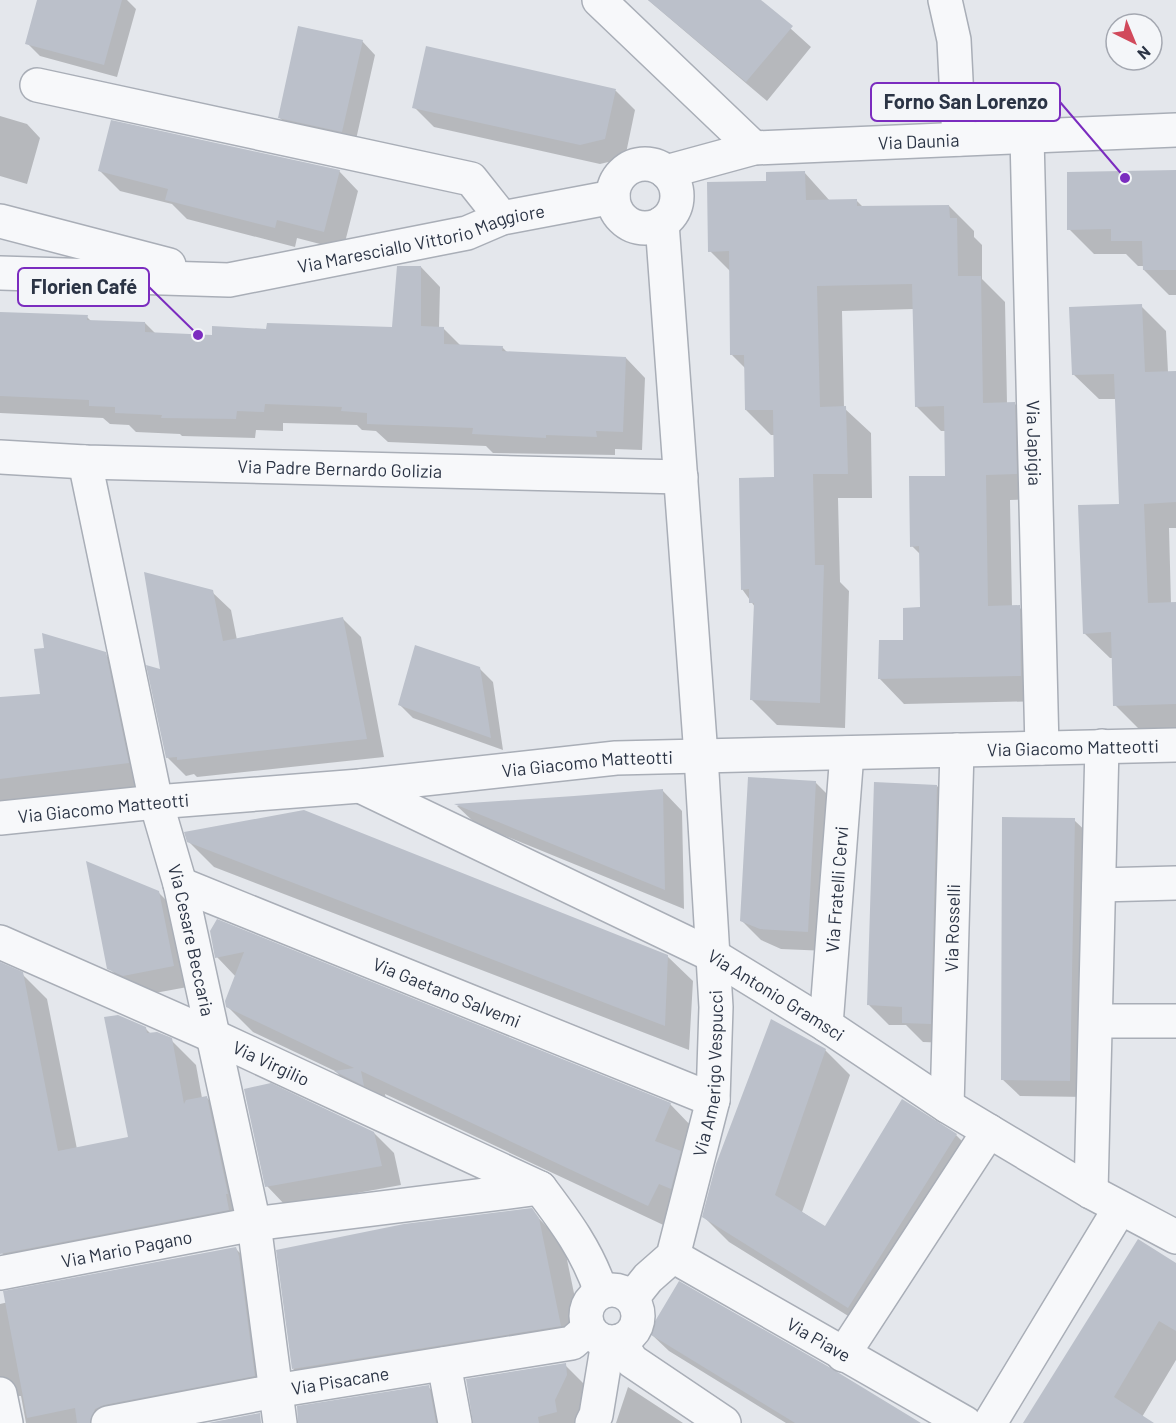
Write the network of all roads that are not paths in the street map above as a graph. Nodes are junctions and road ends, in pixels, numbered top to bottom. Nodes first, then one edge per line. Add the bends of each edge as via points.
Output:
1 (599, 0) edge
2 (945, 0) edge
3 (37, 85) dead end
4 (1176, 130) edge
5 (1027, 137) junction
6 (959, 139) junction
7 (754, 148) junction
8 (666, 172) junction
9 (613, 197) junction
10 (502, 218) junction
11 (0, 221) edge
12 (662, 224) junction
13 (0, 273) edge
14 (229, 280) junction
15 (0, 457) edge
16 (85, 462) junction
17 (681, 477) junction
18 (1176, 745) edge
19 (1102, 746) junction
20 (1042, 748) junction
21 (957, 750) junction
22 (847, 753) junction
23 (701, 756) junction
24 (360, 786) junction
25 (156, 802) junction
26 (0, 819) edge
27 (1176, 883) edge
28 (180, 884) junction
29 (1099, 885) junction
30 (0, 942) edge
31 (712, 955) junction
32 (1096, 1021) junction
33 (1176, 1021) edge
34 (826, 1025) junction
35 (213, 1036) junction
36 (713, 1100) junction
37 (947, 1106) junction
38 (989, 1131) junction
39 (540, 1188) junction
40 (1091, 1192) junction
41 (1120, 1208) junction
42 (254, 1224) junction
43 (1176, 1237) edge
44 (673, 1256) junction
45 (0, 1273) edge
46 (601, 1292) junction
47 (632, 1298) junction
48 (597, 1339) junction
49 (843, 1355) junction
50 (444, 1364) junction
51 (275, 1391) junction
52 (0, 1394) edge
53 (6, 1423) edge
54 (108, 1423) edge
55 (280, 1423) edge
56 (455, 1423) edge
57 (592, 1423) edge
58 (724, 1423) edge
59 (965, 1423) edge
60 (990, 1423) edge

1 - 7 street
2 - 6 street via 954,40
3 - 10 street via 471,179
4 - 5 street, Via Daunia
5 - 6 street, Via Daunia
5 - 20 street, Via Japigia
6 - 7 street, Via Daunia
7 - 8 street, Via Daunia
8 - 9 street via 647,164 627,170 615,186
8 - 12 street via 677,198 675,208
9 - 10 street, Via Maresciallo Vittorio Maggiore
9 - 12 street via 626,222 643,228
10 - 14 street, Via Maresciallo Vittorio Maggiore via 467,233
11 - 14 street, Via Maresciallo Vittorio Maggiore
12 - 17 street, Via Amerigo Vespucci
13 - 14 street, Via Maresciallo Vittorio Maggiore
15 - 16 street, Via Padre Bernardo Golizia
16 - 17 street, Via Padre Bernardo Golizia
16 - 25 street, Via Cesare Beccaria
17 - 23 street, Via Amerigo Vespucci
18 - 19 street, Via Giacomo Matteotti
19 - 20 street, Via Giacomo Matteotti
19 - 29 street
20 - 21 street, Via Giacomo Matteotti
21 - 22 street, Via Giacomo Matteotti
21 - 37 street, Via Rosselli
22 - 23 street, Via Giacomo Matteotti
22 - 34 street, Via Fratelli Cervi
23 - 24 street, Via Giacomo Matteotti via 616,758
23 - 31 street, Via Amerigo Vespucci
24 - 25 street, Via Giacomo Matteotti
24 - 31 street, Via Antonio Gramsci
25 - 26 street, Via Giacomo Matteotti
25 - 28 street, Via Cesare Beccaria
27 - 29 street
28 - 35 street, Via Cesare Beccaria
28 - 36 street, Via Gaetano Salvemi
29 - 32 street
30 - 35 street, Via Virgilio
31 - 34 street, Via Antonio Gramsci
31 - 36 street, Via Amerigo Vespucci via 716,1007
32 - 33 street
32 - 40 street
34 - 37 street, Via Antonio Gramsci
35 - 39 street, Via Virgilio
35 - 42 street, Via Cesare Beccaria
36 - 44 street, Via Amerigo Vespucci
37 - 38 street, Via Antonio Gramsci
38 - 40 street, Via Antonio Gramsci
38 - 49 street
39 - 42 street, Via Mario Pagano
39 - 46 street via 570,1227 593,1268
40 - 41 street, Via Antonio Gramsci
41 - 43 street, Via Antonio Gramsci
41 - 60 street
42 - 45 street, Via Mario Pagano
42 - 51 street, Via Cesare Beccaria
44 - 47 street
44 - 49 street, Via Piave
46 - 47 street via 618,1290
46 - 48 street via 588,1304 586,1320
47 - 48 street via 638,1306 638,1324 627,1338
48 - 50 street, Via Pisacane
48 - 57 street via 596,1415
48 - 58 street
49 - 59 street, Via Piave
50 - 51 street, Via Pisacane
50 - 56 street
51 - 54 street, Via Pisacane
51 - 55 street, Via Cesare Beccaria
52 - 53 street

